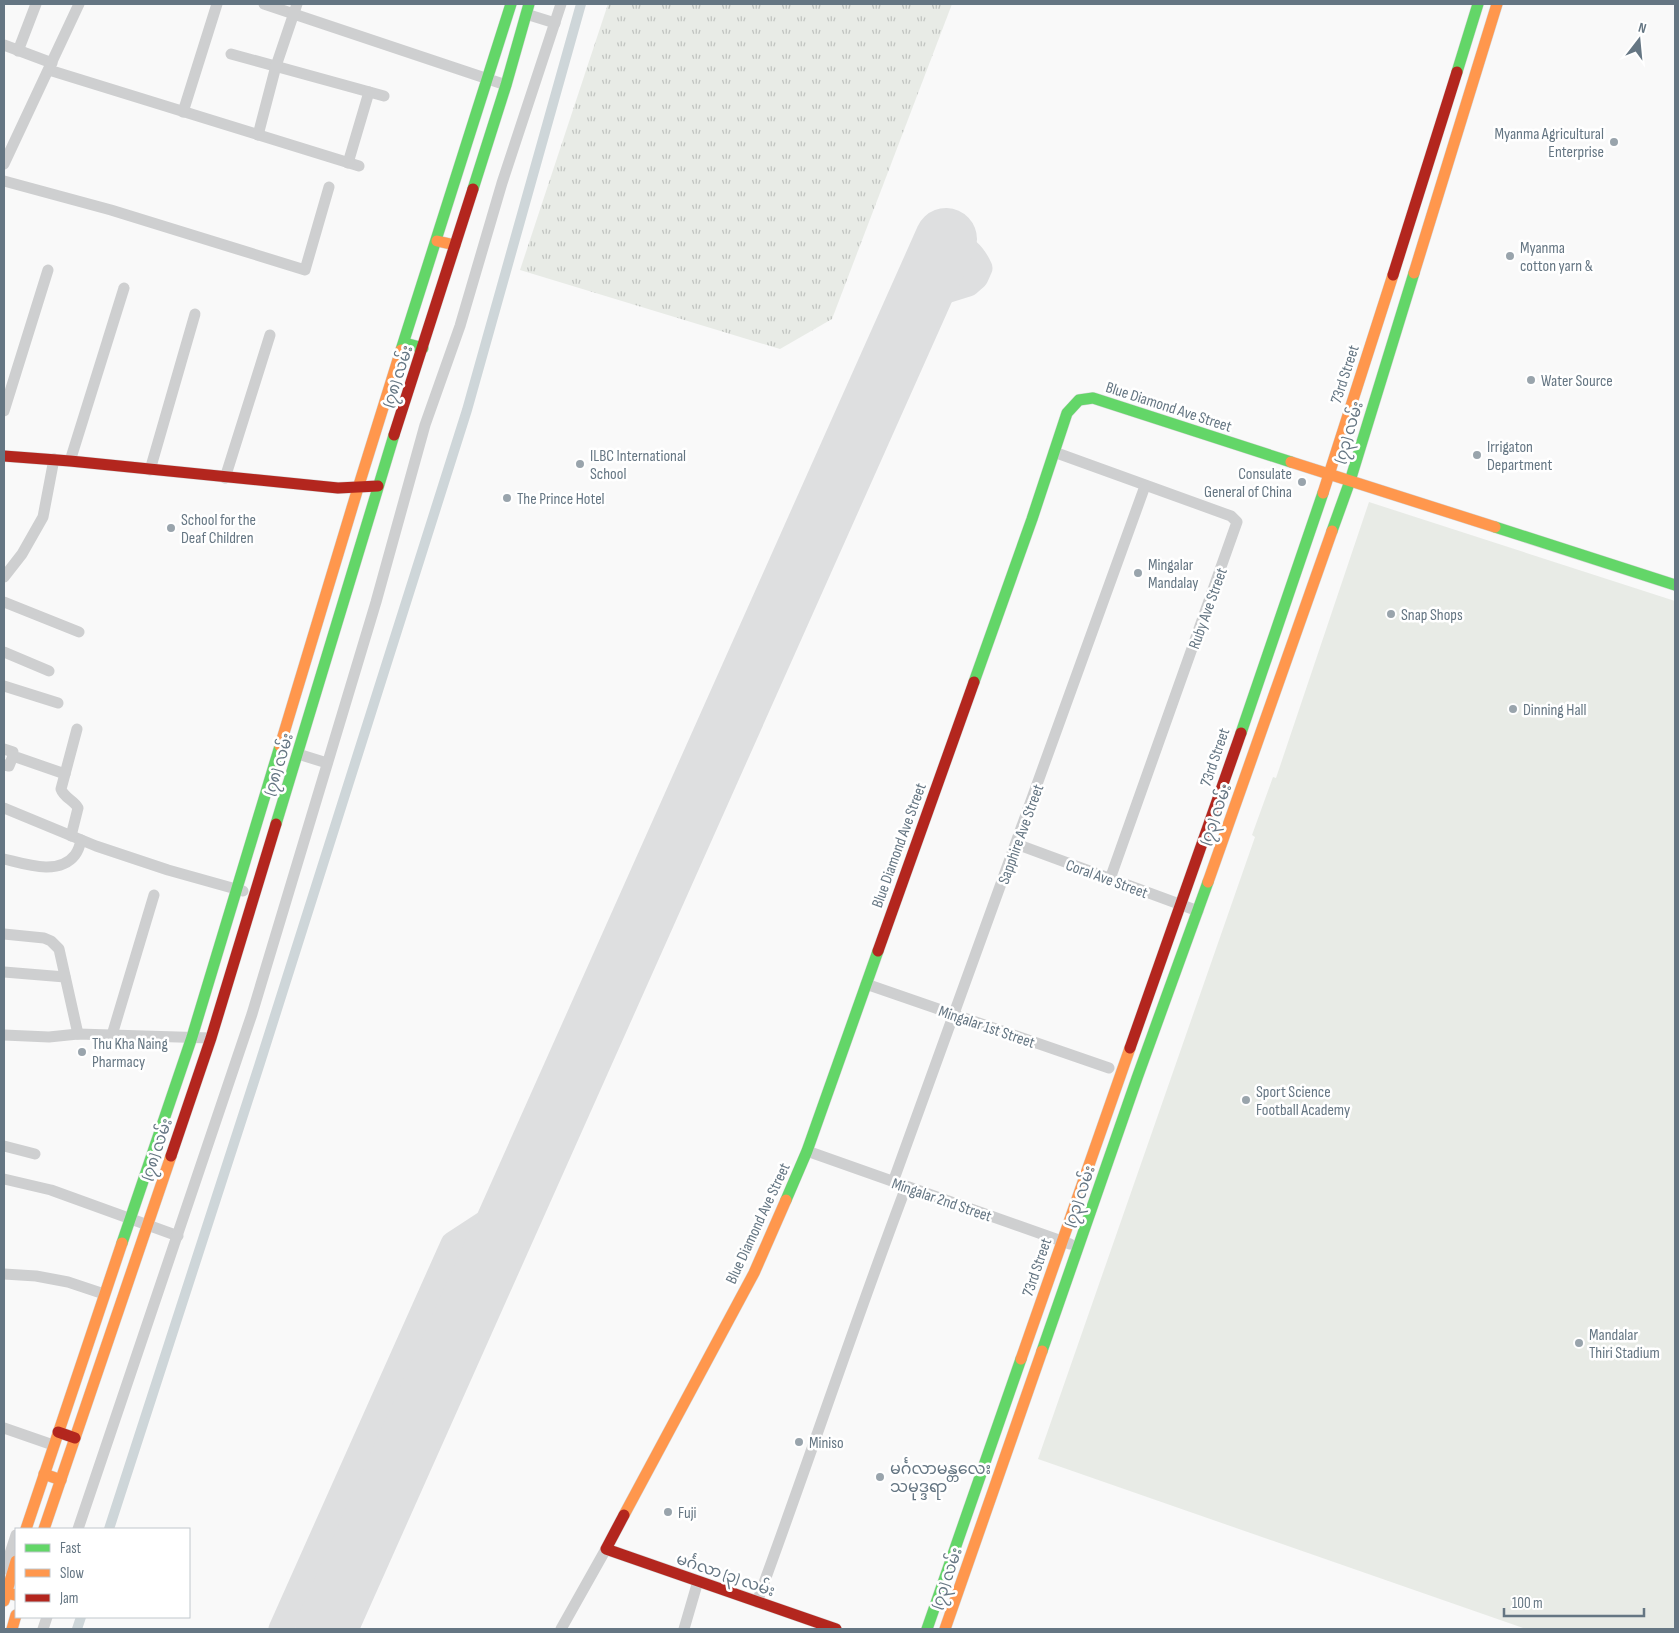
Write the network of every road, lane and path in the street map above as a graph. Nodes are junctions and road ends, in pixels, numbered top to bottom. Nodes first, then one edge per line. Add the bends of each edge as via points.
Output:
1 (36, 4) edge
2 (78, 4) edge
3 (217, 4) edge
4 (264, 4) edge
5 (511, 4) edge
6 (561, 4) edge
7 (1478, 4) edge
8 (1497, 4) edge
9 (526, 7) edge
10 (295, 9) edge
11 (555, 23) junction
12 (4, 46) edge
13 (18, 51) junction
14 (231, 54) dead end
15 (50, 66) junction
16 (276, 66) junction
17 (488, 79) junction
18 (506, 85) junction
19 (369, 92) junction
20 (384, 96) dead end
21 (183, 112) junction
22 (258, 135) junction
23 (4, 164) edge
24 (4, 181) edge
25 (329, 187) dead end
26 (437, 241) junction
27 (455, 245) junction
28 (48, 270) dead end
29 (124, 288) dead end
30 (195, 314) dead end
31 (270, 334) dead end
32 (405, 343) junction
33 (423, 348) junction
34 (4, 410) edge
35 (1054, 452) junction
36 (4, 456) edge
37 (54, 459) junction
38 (70, 460) junction
39 (150, 470) junction
40 (1330, 474) junction
41 (225, 478) junction
42 (1350, 481) junction
43 (378, 486) junction
44 (1146, 486) junction
45 (358, 488) junction
46 (4, 578) edge
47 (1675, 585) edge
48 (1289, 595) junction
49 (4, 602) edge
50 (1308, 602) junction
51 (79, 632) dead end
52 (4, 652) edge
53 (49, 671) dead end
54 (4, 686) edge
55 (58, 703) dead end
56 (77, 729) dead end
57 (8, 752) edge
58 (298, 754) junction
59 (327, 763) junction
60 (4, 765) edge
61 (65, 774) junction
62 (4, 808) edge
63 (76, 838) junction
64 (1016, 844) junction
65 (4, 859) edge
66 (1110, 879) junction
67 (236, 889) junction
68 (154, 895) dead end
69 (255, 895) junction
70 (1180, 904) junction
71 (1198, 911) junction
72 (4, 934) edge
73 (4, 972) edge
74 (65, 976) junction
75 (866, 984) junction
76 (954, 1014) junction
77 (78, 1034) junction
78 (112, 1035) junction
79 (4, 1036) edge
80 (192, 1038) junction
81 (211, 1038) junction
82 (1108, 1068) dead end
83 (4, 1146) edge
84 (807, 1151) junction
85 (35, 1154) dead end
86 (4, 1179) edge
87 (893, 1182) junction
88 (906, 1187) junction
89 (130, 1218) junction
90 (147, 1224) junction
91 (178, 1236) junction
92 (1062, 1242) junction
93 (1078, 1247) junction
94 (4, 1274) edge
95 (104, 1294) junction
96 (4, 1428) edge
97 (58, 1432) junction
98 (75, 1438) junction
99 (50, 1444) junction
100 (44, 1474) junction
101 (61, 1480) junction
102 (18, 1528) edge
103 (26, 1528) edge
104 (44, 1528) edge
105 (78, 1528) edge
106 (15, 1538) edge
107 (606, 1549) junction
108 (15, 1566) edge
109 (4, 1573) edge
110 (698, 1581) junction
111 (9, 1596) edge
112 (757, 1602) junction
113 (561, 1629) edge
114 (684, 1629) edge
115 (836, 1629) edge
116 (926, 1629) edge
117 (945, 1629) edge

1 - 13 street
2 - 15 street
3 - 21 street
4 - 10 street
5 - 17 main road, (၇၈) လမ်း
6 - 11 street
7 - 40 main road, 73rd Street
8 - 42 main road, (၇၃) လမ်း
9 - 11 street
9 - 18 main road, (၇၈) လမ်း
10 - 16 street
10 - 17 street
11 - 59 street via 502,183 460,326 425,425
12 - 13 street
13 - 15 street
14 - 16 street
15 - 21 street
15 - 23 street
16 - 19 street
16 - 22 street
17 - 18 street
17 - 26 main road, (၇၈) လမ်း
18 - 27 main road, (၇၈) လမ်း
19 - 20 street
19 - 22 street via 353,164
21 - 22 street
24 - 25 street via 111,210 305,270
26 - 27 main road
26 - 32 main road, (၇၈) လမ်း
27 - 33 main road, (၇၈) လမ်း
28 - 34 street
29 - 38 street
30 - 39 street
31 - 41 street
32 - 33 main road
32 - 45 main road, (၇၈) လမ်း
33 - 43 main road, (၇၈) လမ်း
35 - 40 main road, Blue Diamond Ave Street via 1067,413 1079,400 1093,398
35 - 44 street, Ruby Ave Street
35 - 75 main road, Blue Diamond Ave Street
36 - 37 main road
37 - 38 main road
37 - 46 street via 43,516
38 - 39 main road
39 - 41 main road
40 - 42 main road, Blue Diamond Ave Street
40 - 48 main road, 73rd Street
41 - 45 main road
42 - 47 main road, Blue Diamond Ave Street
42 - 50 main road, (၇၃) လမ်း
43 - 45 main road
43 - 58 main road, (၇၈) လမ်း
44 - 64 street, Sapphire Ave Street
44 - 66 street, Ruby Ave Street via 1231,516 1237,524
45 - 67 main road, (၇၈) လမ်း
48 - 50 main road
48 - 70 main road, 73rd Street
49 - 51 street
50 - 71 main road, (၇၃) လမ်း
52 - 53 street
54 - 55 street
56 - 61 street
57 - 60 street via 9,766
57 - 61 street
58 - 59 street
58 - 69 main road, (၇၈) လမ်း
59 - 91 street via 252,1014
61 - 63 street via 62,794 78,808
62 - 63 street
63 - 65 street via 76,854 66,863 53,867
63 - 67 street via 168,870
64 - 66 street, Coral Ave Street
64 - 76 street, Sapphire Ave Street
66 - 70 street, Coral Ave Street
67 - 69 street
67 - 80 main road, (၇၈) လမ်း
68 - 78 street
69 - 81 main road, (၇၈) လမ်း
70 - 71 street, Coral Ave Street
70 - 92 main road, 73rd Street
71 - 93 main road, (၇၃) လမ်း
72 - 74 street via 51,941 59,949
73 - 74 street
74 - 77 street
75 - 76 street, Mingalar 1st Street
75 - 84 main road, Blue Diamond Ave Street
76 - 82 street, Mingalar 1st Street
76 - 87 street, Sapphire Ave Street
77 - 78 street
77 - 79 street
78 - 80 street
80 - 81 street
80 - 89 main road, (၇၈) လမ်း
81 - 90 main road, (၇၈) လမ်း
83 - 85 street
84 - 87 street, Mingalar 2nd Street
84 - 107 main road, Blue Diamond Ave Street via 754,1273
86 - 89 street via 51,1190
87 - 88 street, Mingalar 2nd Street
88 - 92 street, Mingalar 2nd Street
88 - 112 street
89 - 90 street
89 - 95 main road, (၇၈) လမ်း
90 - 91 street
90 - 98 main road, (၇၈) လမ်း
91 - 105 street
92 - 93 street, Mingalar 2nd Street
92 - 116 main road, 73rd Street
93 - 117 main road, (၇၃) လမ်း
94 - 95 street via 68,1282
95 - 97 main road, (၇၈) လမ်း
96 - 99 street
97 - 98 main road
97 - 99 main road, (၇၈) လမ်း
98 - 101 main road, (၇၈) လမ်း
99 - 100 main road, (၇၈) လမ်း
99 - 102 street
100 - 101 main road
100 - 103 main road, (၇၈) လမ်း
101 - 104 main road, (၇၈) လမ်း
106 - 109 street
107 - 110 main road, မင်္ဂလာ (၃) လမ်း
107 - 113 street
108 - 111 main road
110 - 112 main road, မင်္ဂလာ (၃) လမ်း
110 - 114 street
112 - 115 main road, မင်္ဂလာ (၃) လမ်း

